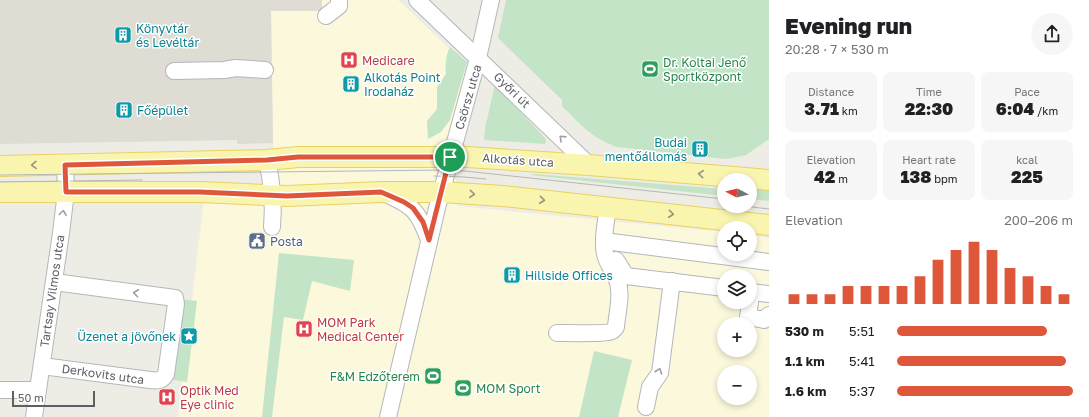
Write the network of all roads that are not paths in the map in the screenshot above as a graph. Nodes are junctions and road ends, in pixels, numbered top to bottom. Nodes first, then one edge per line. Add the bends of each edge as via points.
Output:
1 (417, 0) edge
2 (492, 0) edge
3 (346, 2) edge
4 (326, 16) dead end
5 (478, 58) junction
6 (265, 70) dead end
7 (174, 71) dead end
8 (450, 157) junction
9 (267, 160) junction
10 (65, 165) junction
11 (589, 165) junction
12 (0, 166) edge
13 (764, 178) edge
14 (0, 192) edge
15 (66, 192) junction
16 (381, 192) junction
17 (441, 192) junction
18 (272, 195) junction
19 (608, 207) junction
20 (769, 225) edge
21 (272, 227) dead end
22 (429, 240) junction
23 (604, 241) junction
24 (769, 262) edge
25 (672, 281) junction
26 (54, 282) junction
27 (717, 287) edge
28 (769, 294) edge
29 (757, 296) edge
30 (749, 309) edge
31 (769, 315) edge
32 (558, 333) dead end
33 (42, 366) junction
34 (0, 390) edge
35 (38, 390) junction
36 (646, 407) dead end
37 (34, 417) edge
38 (388, 417) edge

1 - 5 street, Győri út
2 - 5 street, Csörsz utca
3 - 4 street
5 - 8 street, Csörsz utca
11 -> 5 street, Győri út
6 - 7 street via 236,68
8 - 9 main road, Alkotás utca via 298,157
8 - 11 main road, Alkotás utca
8 - 17 street, Csörsz utca
9 - 10 main road, Alkotás utca
9 - 18 street
10 -> 12 main road, Alkotás utca
10 - 15 street, Tartsay Vilmos utca
13 -> 11 main road, Alkotás utca
14 - 15 main road
15 - 18 main road
26 -> 15 street, Tartsay Vilmos utca
16 - 17 main road
16 - 18 main road
16 - 22 street via 413,208 423,222
17 -> 19 main road
17 - 22 street, Csörsz utca
18 - 21 street
19 -> 20 main road
19 - 23 street
22 - 38 street, Csörsz utca
23 - 24 street
23 - 25 street via 626,276
23 - 32 street via 608,264 618,281 616,326 612,331 605,333
25 - 27 street
36 -> 25 street via 650,387 660,373
26 - 33 street, Tartsay Vilmos utca
33 -> 26 street, Derkovits utca via 159,381 166,374 175,298
28 - 29 street
30 - 31 street via 748,317 764,320
33 - 35 street, Tartsay Vilmos utca
34 - 35 street
35 - 37 street, Tartsay Vilmos utca

